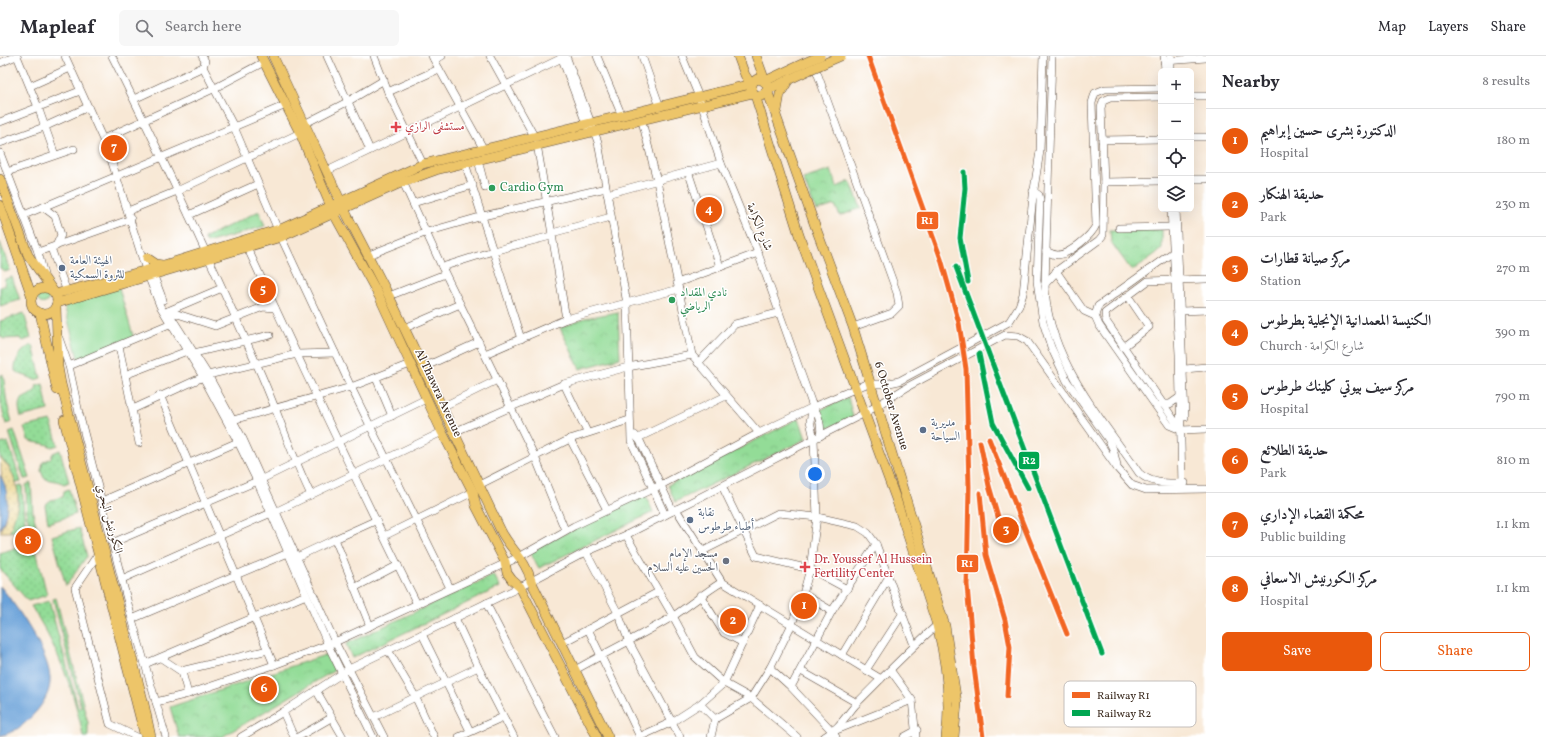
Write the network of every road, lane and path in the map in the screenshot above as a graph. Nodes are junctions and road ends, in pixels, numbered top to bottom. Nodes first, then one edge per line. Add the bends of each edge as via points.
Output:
1 (17, 56) edge
2 (64, 56) edge
3 (112, 56) edge
4 (202, 56) edge
5 (273, 56) edge
6 (327, 56) edge
7 (374, 56) edge
8 (442, 56) edge
9 (490, 56) edge
10 (597, 56) edge
11 (642, 56) edge
12 (682, 56) edge
13 (738, 56) edge
14 (756, 56) edge
15 (811, 56) edge
16 (820, 56) edge
17 (841, 56) edge
18 (1043, 56) edge
19 (1052, 56) edge
20 (563, 57) edge
21 (433, 58) edge
22 (1167, 58) edge
23 (1206, 58) edge
24 (263, 59) edge
25 (0, 63) edge
26 (203, 67) junction
27 (807, 67) junction
28 (70, 68) junction
29 (1165, 68) edge
30 (1170, 68) edge
31 (439, 69) junction
32 (791, 78) junction
33 (384, 80) junction
34 (765, 81) junction
35 (506, 84) junction
36 (30, 86) junction
37 (1158, 88) edge
38 (213, 89) junction
39 (768, 90) junction
40 (80, 91) junction
41 (753, 91) junction
42 (388, 92) junction
43 (1095, 92) junction
44 (1194, 96) edge
45 (1206, 96) edge
46 (699, 97) junction
47 (1158, 97) edge
48 (134, 99) junction
49 (1103, 101) junction
50 (347, 102) junction
51 (286, 105) junction
52 (460, 106) junction
53 (38, 107) junction
54 (88, 107) junction
55 (660, 107) junction
56 (702, 107) junction
57 (777, 114) junction
58 (622, 116) junction
59 (144, 119) junction
60 (642, 121) junction
61 (0, 122) edge
62 (304, 124) junction
63 (44, 127) junction
64 (234, 127) junction
65 (590, 128) junction
66 (409, 131) junction
67 (300, 133) junction
68 (1206, 137) edge
69 (1194, 138) edge
70 (103, 139) junction
71 (1158, 139) edge
72 (535, 140) junction
73 (1102, 140) junction
74 (0, 143) edge
75 (483, 148) junction
76 (74, 149) dead end
77 (370, 150) junction
78 (0, 153) edge
79 (55, 155) junction
80 (247, 157) junction
81 (162, 158) junction
82 (478, 160) junction
83 (465, 163) junction
84 (721, 163) junction
85 (423, 164) junction
86 (327, 171) junction
87 (688, 171) junction
88 (7, 172) junction
89 (117, 176) junction
90 (0, 179) edge
91 (1194, 179) edge
92 (1206, 179) edge
93 (657, 181) junction
94 (1158, 181) edge
95 (403, 182) junction
96 (1104, 182) junction
97 (258, 184) junction
98 (472, 185) junction
99 (485, 187) dead end
100 (1034, 190) junction
101 (1048, 190) junction
102 (177, 191) junction
103 (607, 191) junction
104 (340, 200) junction
105 (546, 200) junction
106 (413, 203) junction
107 (0, 205) edge
108 (330, 205) junction
109 (43, 207) junction
110 (344, 209) junction
111 (1171, 212) edge
112 (1176, 212) edge
113 (334, 214) junction
114 (24, 215) junction
115 (130, 215) junction
116 (188, 215) junction
117 (482, 216) junction
118 (611, 217) junction
119 (1171, 227) junction
120 (1119, 228) dead end
121 (427, 232) junction
122 (279, 233) junction
123 (551, 235) junction
124 (53, 247) junction
125 (247, 247) junction
126 (493, 251) junction
127 (1046, 251) junction
128 (38, 252) junction
129 (1172, 253) junction
130 (206, 254) junction
131 (758, 254) junction
132 (369, 255) junction
133 (147, 258) junction
134 (162, 265) junction
135 (720, 267) junction
136 (444, 270) junction
137 (150, 272) junction
138 (1056, 272) junction
139 (1206, 279) edge
140 (1177, 280) junction
141 (45, 281) junction
142 (1045, 284) junction
143 (678, 286) junction
144 (222, 288) junction
145 (90, 290) junction
146 (67, 292) junction
147 (389, 296) junction
148 (1128, 296) junction
149 (32, 297) junction
150 (56, 299) junction
151 (460, 304) junction
152 (627, 304) junction
153 (276, 308) junction
154 (1206, 310) edge
155 (168, 311) junction
156 (1182, 311) junction
157 (40, 313) junction
158 (778, 313) junction
159 (1095, 316) junction
160 (236, 318) junction
161 (566, 319) junction
162 (173, 323) junction
163 (853, 327) junction
164 (405, 328) junction
165 (57, 333) junction
166 (270, 335) dead end
167 (521, 338) junction
168 (246, 341) junction
169 (479, 342) junction
170 (119, 346) junction
171 (1123, 347) junction
172 (190, 352) junction
173 (335, 353) junction
174 (297, 354) junction
175 (485, 354) junction
176 (692, 355) junction
177 (698, 363) junction
178 (257, 364) junction
179 (410, 364) junction
180 (69, 366) junction
181 (424, 367) junction
182 (628, 367) junction
183 (1206, 367) edge
184 (1185, 369) junction
185 (125, 375) junction
186 (206, 376) junction
187 (376, 378) junction
188 (497, 380) junction
189 (564, 384) junction
190 (871, 384) junction
191 (351, 387) junction
192 (855, 388) junction
193 (160, 395) junction
194 (726, 396) junction
195 (316, 397) junction
196 (1180, 397) junction
197 (426, 400) junction
198 (1162, 404) junction
199 (878, 406) junction
200 (442, 407) junction
201 (275, 408) junction
202 (813, 408) junction
203 (511, 409) junction
204 (132, 410) junction
205 (865, 413) junction
206 (392, 416) junction
207 (233, 420) junction
208 (630, 420) junction
209 (371, 426) junction
210 (1206, 429) edge
211 (1183, 430) junction
212 (442, 432) junction
213 (454, 432) junction
214 (587, 432) junction
215 (631, 432) junction
216 (759, 433) junction
217 (638, 438) junction
218 (817, 438) junction
219 (570, 439) junction
220 (339, 441) junction
221 (238, 442) junction
222 (139, 443) dead end
223 (535, 456) junction
224 (386, 459) junction
225 (296, 463) junction
226 (189, 464) junction
227 (1117, 468) junction
228 (355, 473) junction
229 (260, 480) junction
230 (1150, 480) junction
231 (660, 485) junction
232 (722, 486) junction
233 (1184, 486) junction
234 (476, 488) junction
235 (652, 488) junction
236 (1206, 489) edge
237 (1146, 490) junction
238 (311, 495) junction
239 (102, 501) junction
240 (205, 503) junction
241 (607, 510) junction
242 (674, 510) junction
243 (274, 512) junction
244 (665, 515) junction
245 (817, 517) junction
246 (377, 520) junction
247 (416, 520) junction
248 (565, 530) junction
249 (742, 530) junction
250 (626, 535) junction
251 (384, 536) junction
252 (220, 537) junction
253 (335, 539) junction
254 (112, 543) junction
255 (876, 544) junction
256 (703, 551) junction
257 (586, 552) junction
258 (288, 553) junction
259 (98, 554) junction
260 (297, 557) junction
261 (519, 557) junction
262 (505, 562) junction
263 (398, 565) junction
264 (810, 569) junction
265 (237, 575) junction
266 (888, 578) junction
267 (122, 579) junction
268 (531, 581) junction
269 (722, 582) junction
270 (520, 587) junction
271 (354, 588) junction
272 (450, 588) junction
273 (847, 589) junction
274 (658, 592) junction
275 (803, 594) junction
276 (306, 595) junction
277 (700, 595) junction
278 (486, 603) junction
279 (417, 604) junction
280 (760, 605) junction
281 (832, 611) junction
282 (618, 613) junction
283 (903, 613) junction
284 (673, 616) junction
285 (255, 617) junction
286 (455, 618) junction
287 (132, 619) junction
288 (792, 624) junction
289 (937, 625) junction
290 (370, 626) junction
291 (588, 629) junction
292 (422, 634) junction
293 (817, 640) junction
294 (629, 642) junction
295 (562, 643) junction
296 (743, 643) junction
297 (332, 644) junction
298 (914, 645) junction
299 (268, 650) junction
300 (388, 650) junction
301 (601, 655) junction
302 (842, 655) junction
303 (161, 658) junction
304 (145, 664) junction
305 (274, 666) junction
306 (478, 667) junction
307 (770, 668) junction
308 (349, 669) junction
309 (575, 670) junction
310 (866, 670) junction
311 (891, 670) junction
312 (181, 671) junction
313 (801, 671) junction
314 (341, 673) junction
315 (881, 679) junction
316 (446, 682) junction
317 (724, 683) junction
318 (791, 687) junction
319 (316, 690) junction
320 (188, 694) junction
321 (415, 696) junction
322 (751, 698) junction
323 (912, 700) junction
324 (156, 702) junction
325 (857, 703) junction
326 (700, 704) junction
327 (283, 712) junction
328 (374, 717) junction
329 (504, 717) junction
330 (331, 718) junction
331 (715, 719) junction
332 (672, 722) junction
333 (470, 731) junction
334 (834, 734) edge
335 (916, 734) edge
336 (138, 737) edge
337 (145, 737) edge
338 (151, 737) edge
339 (166, 737) edge
340 (241, 737) edge
341 (294, 737) edge
342 (298, 737) edge
343 (343, 737) edge
344 (373, 737) edge
345 (384, 737) edge
346 (434, 737) edge
347 (459, 737) edge
348 (514, 737) edge
349 (555, 737) edge
350 (597, 737) edge
351 (608, 737) edge
352 (640, 737) edge
353 (680, 737) edge
354 (712, 737) edge
355 (797, 737) edge
356 (824, 737) edge
357 (904, 737) edge
358 (946, 737) edge
359 (954, 737) edge

1 - 25 street
1 - 36 street
2 - 28 street
3 - 48 street
4 - 26 street via 205,61
5 - 62 main road, Al Thawra Avenue
6 - 50 street
7 - 33 street
8 - 21 street
9 - 35 street
10 - 58 street
11 - 55 street
12 - 46 street, شارع الكرامة
13 - 41 main road, 6 October Avenue
14 - 34 main road
15 - 163 street via 897,293 899,306 892,313
16 - 27 main road, bridge
17 - 27 main road, bridge
18 - 100 street via 1040,151
19 - 101 street
20 - 35 street
20 - 65 street
21 - 31 street
22 - 23 street
22 - 29 street
22 - 30 street
24 - 38 street
24 - 51 main road, Al Thawra Avenue
26 - 38 street
26 - 48 street
27 - 32 main road
27 - 34 main road
28 - 36 street
28 - 40 street
31 - 42 street
31 - 52 street
32 - 39 main road
32 - 57 main road via 780,94
33 - 42 street
33 - 50 street
34 - 39 main road
34 - 41 main road via 757,79
35 - 52 street
35 - 72 street
36 - 53 street
37 - 43 street via 1105,89
38 - 59 street
38 - 64 street
39 - 41 main road via 762,96
39 - 57 main road, 6 October Avenue
40 - 53 street
40 - 54 street
41 - 46 main road
41 - 56 main road
41 - 192 main road, 6 October Avenue via 799,235
42 - 66 street
43 - 49 street
43 - 127 street via 1092,103 1096,225 1091,235 1065,253 1056,255
44 - 45 street
46 - 55 main road
46 - 56 street, شارع الكرامة
47 - 49 street via 1110,98
48 - 59 street
49 - 73 street
50 - 62 street
50 - 77 street
51 - 64 street
51 - 67 main road, Al Thawra Avenue
52 - 66 street
52 - 75 street
53 - 61 street
53 - 63 street
54 - 63 street
54 - 70 street
55 - 58 main road
56 - 60 main road
56 - 84 street, شارع الكرامة
57 - 163 main road, 6 October Avenue
58 - 65 main road
59 - 70 street
59 - 81 street
60 - 65 main road
60 - 93 street
62 - 86 main road, Al Thawra Avenue
63 - 74 street
63 - 79 street
64 - 80 street
64 - 81 street
65 - 72 main road
65 - 103 street
66 - 77 street
66 - 85 street
67 - 80 street
67 - 108 main road, Al Thawra Avenue
68 - 69 street
70 - 89 street
71 - 73 street
72 - 75 main road
72 - 82 main road
72 - 105 street
73 - 96 street
75 - 85 main road
76 - 79 street
77 - 86 street
78 - 88 street
79 - 88 street
80 - 97 street
80 - 102 street
81 - 89 street
81 - 102 street
82 - 83 main road
82 - 99 street
83 - 95 main road via 419,175
83 - 98 street
84 - 87 street
84 - 131 street, شارع الكرامة
85 - 104 main road
86 - 104 main road, Al Thawra Avenue
87 - 93 street
87 - 135 street
88 - 114 street
89 - 109 street
89 - 115 street
90 - 141 main road via 28,255
91 - 92 street
93 - 103 street
93 - 143 street
94 - 96 street
95 - 106 street
95 - 110 main road
96 - 138 street via 1103,235
97 - 116 street
97 - 122 street
98 - 106 street
98 - 117 street
100 - 101 street
100 - 190 street via 1023,294 1009,322 918,372 892,383
100 - 227 street via 1040,199 1037,281 1045,329 1066,380 1111,444
101 - 127 street
102 - 115 street
102 - 116 street
103 - 105 street
103 - 118 street
104 - 108 main road
104 - 110 main road, Al Thawra Avenue
105 - 117 street
105 - 123 street
106 - 121 street
107 - 149 main road
108 - 113 main road, Al Thawra Avenue
108 - 122 main road
109 - 114 street
109 - 124 street via 55,216 61,235
110 - 113 main road
110 - 132 main road, Al Thawra Avenue
111 - 119 street
112 - 140 street
113 - 122 main road
113 - 179 main road, Al Thawra Avenue via 379,296
114 - 128 street
115 - 124 street
115 - 133 street
115 - 137 street
116 - 130 street
117 - 121 street
117 - 126 street
118 - 123 street
118 - 152 street
119 - 120 street
119 - 129 street
121 - 132 street
121 - 136 street
122 - 125 main road
122 - 130 main road
122 - 173 street
123 - 126 street
123 - 161 street
124 - 128 street
124 - 146 street
125 - 130 main road
125 - 153 street
126 - 136 street
126 - 167 street
127 - 142 street
128 - 141 street
129 - 140 street
129 - 159 street via 1098,306
130 - 134 main road
130 - 137 main road
130 - 144 street
131 - 135 street
131 - 158 street, شارع الكرامة
132 - 147 main road, Al Thawra Avenue
133 - 134 main road
133 - 137 street
134 - 137 main road
135 - 143 street
136 - 147 street
136 - 151 street
137 - 145 main road
137 - 155 street
137 - 162 street via 160,306
138 - 142 street
138 - 159 street via 1084,311
139 - 140 street
140 - 148 street via 1148,281
140 - 156 street
140 - 196 street
141 - 150 main road
142 - 230 street via 1050,324 1064,361 1140,473
143 - 152 street
143 - 176 street
144 - 155 street
144 - 160 street
145 - 146 main road
145 - 150 main road
146 - 150 main road
147 - 164 main road, Al Thawra Avenue
148 - 171 street via 1105,313 1106,321
148 - 171 street via 1149,327
149 - 150 main road via 41,288 48,288
149 - 157 main road via 32,306
150 - 157 main road via 48,314
150 - 165 main road, الكورنيش البحري
151 - 164 street
151 - 169 street
152 - 161 street
152 - 182 street
153 - 160 street via 263,307
153 - 174 street
154 - 156 street
155 - 160 street via 215,326
155 - 162 street
156 - 184 street
157 - 259 main road, الكورنيش البحري via 52,372
158 - 177 street via 735,324
158 - 202 street, شارع الكرامة
159 - 211 street via 1169,425
160 - 168 street
161 - 167 street
162 - 170 street
162 - 172 street
163 - 190 main road, 6 October Avenue
164 - 181 main road, Al Thawra Avenue
165 - 180 street
165 - 338 main road, الكورنيش البحري via 61,384
166 - 168 street
167 - 175 street
168 - 172 street
168 - 178 street
169 - 175 street
169 - 181 street
170 - 180 street
170 - 185 street
171 - 198 street
172 - 185 street
172 - 186 street
173 - 174 street
173 - 191 street
174 - 178 street
174 - 195 street
175 - 188 street
176 - 177 street
176 - 182 street
177 - 194 street
178 - 186 street
178 - 201 street
179 - 187 street
179 - 197 main road, Al Thawra Avenue
180 - 239 street via 78,413
181 - 200 main road, Al Thawra Avenue
182 - 189 street
182 - 208 street
183 - 184 street
184 - 211 street
185 - 204 street
186 - 193 street
186 - 207 street
186 - 221 street
187 - 191 street
187 - 206 street
188 - 200 street
188 - 203 street
189 - 203 street
189 - 214 street
190 - 192 street
190 - 199 main road, 6 October Avenue
191 - 195 street
191 - 209 street
192 - 202 street
192 - 205 main road, 6 October Avenue
193 - 204 street
193 - 226 street
194 - 216 street
194 - 217 street
195 - 201 street
195 - 220 street
196 - 198 street via 1170,404
196 - 211 street
197 - 206 street
197 - 212 main road, Al Thawra Avenue
198 - 211 street
199 - 205 street
199 - 227 street via 922,379 1005,335 1018,336 1027,341
199 - 359 main road, 6 October Avenue via 945,626 957,703
200 - 213 main road, Al Thawra Avenue
201 - 207 street
201 - 225 street
202 - 216 street
202 - 218 street, شارع الكرامة via 820,426
203 - 213 street
203 - 223 street
204 - 222 street
205 - 218 street
205 - 289 main road, 6 October Avenue
206 - 209 street
207 - 229 street
208 - 214 street
208 - 215 street
209 - 220 street
209 - 224 street
210 - 211 street
211 - 233 street
212 - 224 street
212 - 234 main road, Al Thawra Avenue
213 - 234 main road, Al Thawra Avenue
214 - 219 street
215 - 217 street
215 - 235 street via 632,444
216 - 231 street
217 - 231 street
218 - 232 street
218 - 245 street, شارع الكرامة
219 - 223 street
219 - 241 street
220 - 225 street
220 - 228 street
221 - 226 street
221 - 229 street
223 - 234 street
223 - 248 street
224 - 228 street
224 - 247 street
225 - 229 street
225 - 238 street
226 - 239 street
226 - 240 street
227 - 237 street via 1132,485
228 - 238 street
228 - 246 street
229 - 240 street
229 - 243 street
230 - 233 street
230 - 237 street
231 - 235 street
231 - 242 street
232 - 242 street
232 - 249 street
233 - 236 street
233 - 237 street
234 - 247 street
234 - 261 main road, Al Thawra Avenue via 504,538
234 - 262 main road, Al Thawra Avenue via 476,506
235 - 241 street
235 - 244 street
238 - 243 street
239 - 254 street
240 - 252 street
240 - 254 street
241 - 248 street
242 - 244 street
242 - 256 street
243 - 252 street
243 - 258 street
243 - 260 street
244 - 250 street
245 - 249 street via 778,513
245 - 255 street via 857,526
245 - 264 street, شارع الكرامة
246 - 251 street
246 - 253 street
247 - 251 street
247 - 272 street
248 - 261 street
249 - 256 street
249 - 264 street via 756,556
250 - 257 street
250 - 274 street
251 - 263 street
252 - 265 street
252 - 267 street
253 - 260 street
253 - 271 street
254 - 267 street
255 - 266 street
255 - 273 street
256 - 269 street
257 - 268 street
257 - 282 street
258 - 265 street
258 - 276 street
259 - 336 street via 75,588 110,724
259 - 337 main road, الكورنيش البحري
260 - 297 street
261 - 262 street
261 - 268 main road, Al Thawra Avenue via 527,568
262 - 270 main road, Al Thawra Avenue via 509,577
262 - 272 street
263 - 271 street
263 - 279 street
264 - 273 street
264 - 275 street, شارع الكرامة
265 - 285 street
265 - 287 street
266 - 283 street
266 - 302 street
267 - 287 street
268 - 270 street
268 - 295 main road, Al Thawra Avenue
269 - 277 street
269 - 280 street
270 - 278 street
270 - 350 main road, Al Thawra Avenue
271 - 290 street
272 - 279 street
273 - 281 street
274 - 282 street
274 - 284 street
275 - 281 street
275 - 288 street, شارع الكرامة
276 - 285 street
276 - 297 street
277 - 284 street
277 - 296 street via 724,633
278 - 286 street
278 - 349 street
279 - 290 street
280 - 288 street
280 - 296 street
281 - 293 street
282 - 291 street
282 - 294 street
283 - 298 street
283 - 310 street
284 - 294 street
284 - 317 street via 695,657
285 - 299 street
285 - 303 street
286 - 292 street
286 - 306 street
287 - 304 street
288 - 293 street
288 - 307 street, شارع الكرامة
289 - 298 street
289 - 358 main road, 6 October Avenue via 949,707
290 - 297 street
291 - 295 street
291 - 301 street
292 - 300 street
292 - 316 street
293 - 302 street
293 - 313 street
294 - 301 street
294 - 332 street
295 - 309 main road, Al Thawra Avenue
296 - 317 street
297 - 305 street
297 - 308 street
297 - 314 street
298 - 311 street
299 - 305 street
299 - 312 street
300 - 308 street
300 - 321 street
301 - 309 street
301 - 352 street
302 - 310 street
303 - 304 street
303 - 312 street
304 - 324 street
305 - 320 street
306 - 316 street
306 - 329 street
307 - 318 street
307 - 322 street, شارع الكرامة
308 - 314 street
308 - 328 street
309 - 351 main road, Al Thawra Avenue
310 - 315 street
311 - 315 street
311 - 323 street
312 - 320 street
313 - 318 street
313 - 325 street
314 - 319 street
314 - 344 street
315 - 325 street
316 - 321 street
316 - 333 street
317 - 322 street
317 - 326 street
318 - 334 street
319 - 327 street
319 - 330 street
320 - 324 street
321 - 328 street
321 - 346 street
322 - 331 street
322 - 355 street
323 - 334 street
323 - 335 street
324 - 339 street
325 - 334 street
326 - 331 street
326 - 332 street
327 - 340 street
327 - 341 street
328 - 345 street
329 - 333 street
329 - 348 street
330 - 342 street
330 - 343 street
331 - 354 street
332 - 352 street
332 - 353 street
333 - 347 street
334 - 356 street
335 - 357 street

